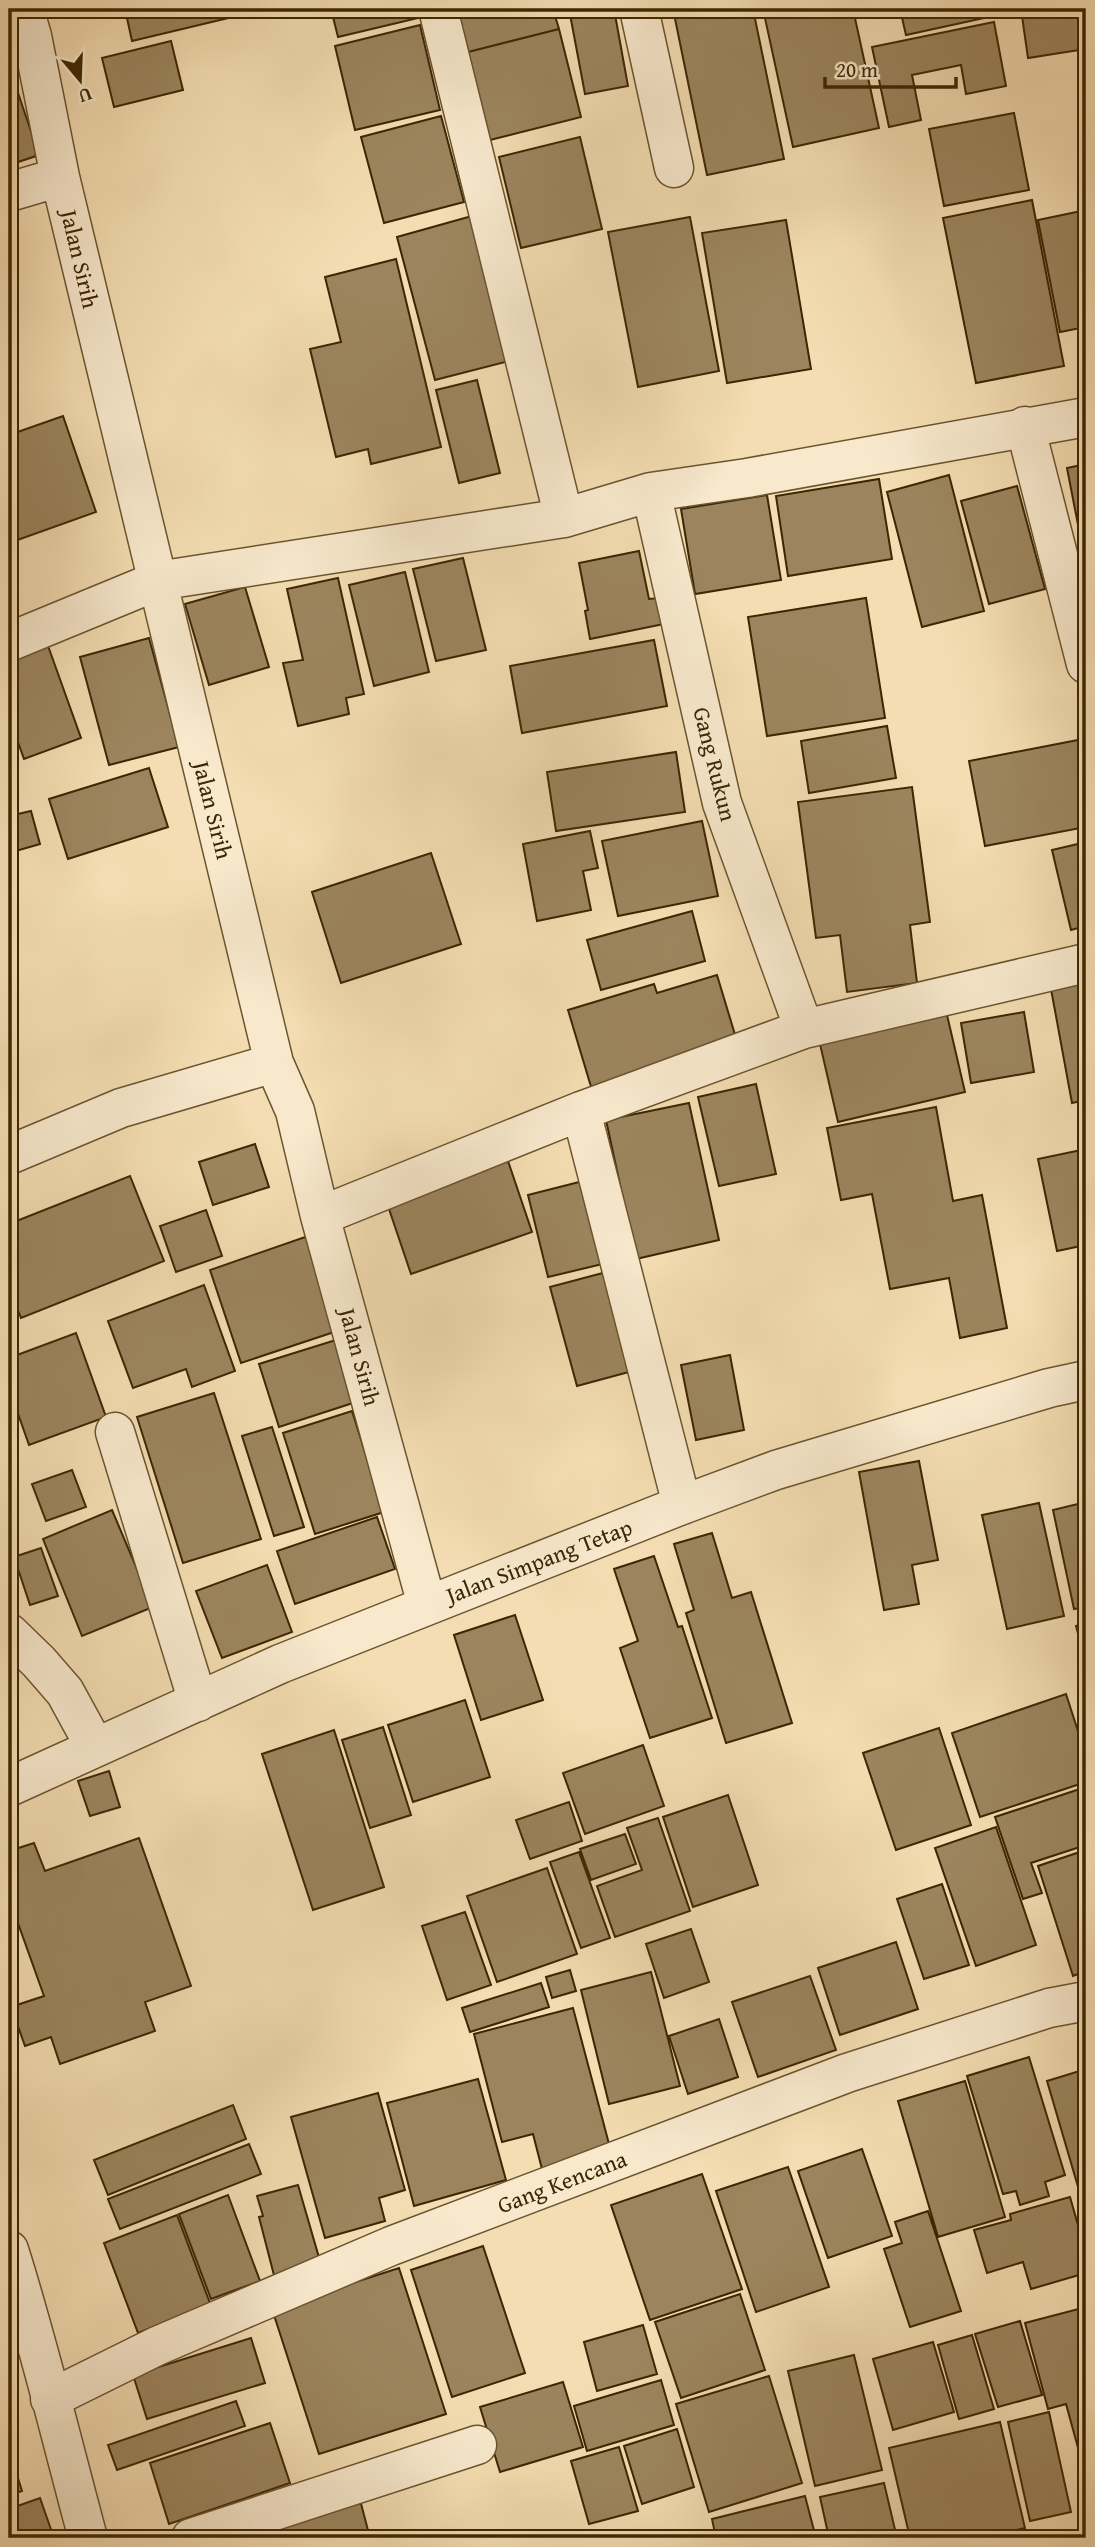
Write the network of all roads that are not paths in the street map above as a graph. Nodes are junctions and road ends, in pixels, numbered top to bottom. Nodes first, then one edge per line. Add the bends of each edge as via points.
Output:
1 (24, 9) edge
2 (438, 9) edge
3 (639, 9) edge
4 (674, 168) dead end
5 (60, 177) junction
6 (9, 192) edge
7 (1086, 417) edge
8 (1025, 426) junction
9 (651, 492) junction
10 (564, 518) junction
11 (157, 581) junction
12 (9, 642) edge
13 (1086, 664) edge
14 (1086, 963) edge
15 (804, 1029) junction
16 (274, 1063) junction
17 (581, 1111) junction
18 (9, 1155) edge
19 (320, 1216) junction
20 (1086, 1380) edge
21 (115, 1432) dead end
22 (682, 1505) junction
23 (427, 1605) junction
24 (9, 1633) edge
25 (198, 1702) junction
26 (94, 1747) junction
27 (9, 1787) edge
28 (1086, 2001) edge
29 (9, 2250) edge
30 (23, 2344) edge
31 (50, 2399) junction
32 (477, 2445) dead end
33 (88, 2538) edge
34 (191, 2538) edge

1 - 5 street, Jalan Sirih
2 - 10 street
3 - 4 street
5 - 6 street
5 - 11 street, Jalan Sirih
7 - 8 street
8 - 9 street
8 - 13 street
9 - 10 street
9 - 15 street, Gang Rukun via 722,803
10 - 11 street
11 - 12 street
11 - 16 street, Jalan Sirih
14 - 15 street
15 - 17 street
16 - 18 street via 121,1108
16 - 19 street, Jalan Sirih via 295,1111
17 - 19 street
17 - 22 street
19 - 23 street, Jalan Sirih
20 - 22 street, Jalan Simpang Tetap via 776,1470
21 - 25 street
22 - 23 street, Jalan Simpang Tetap
23 - 25 street, Jalan Simpang Tetap
24 - 26 street via 65,1692
25 - 26 street, Jalan Simpang Tetap
26 - 27 street, Jalan Simpang Tetap
28 - 31 street, Gang Kencana via 1049,2008 847,2073 391,2246 157,2346
29 - 30 street
30 - 31 street
31 - 33 street
32 - 34 street

